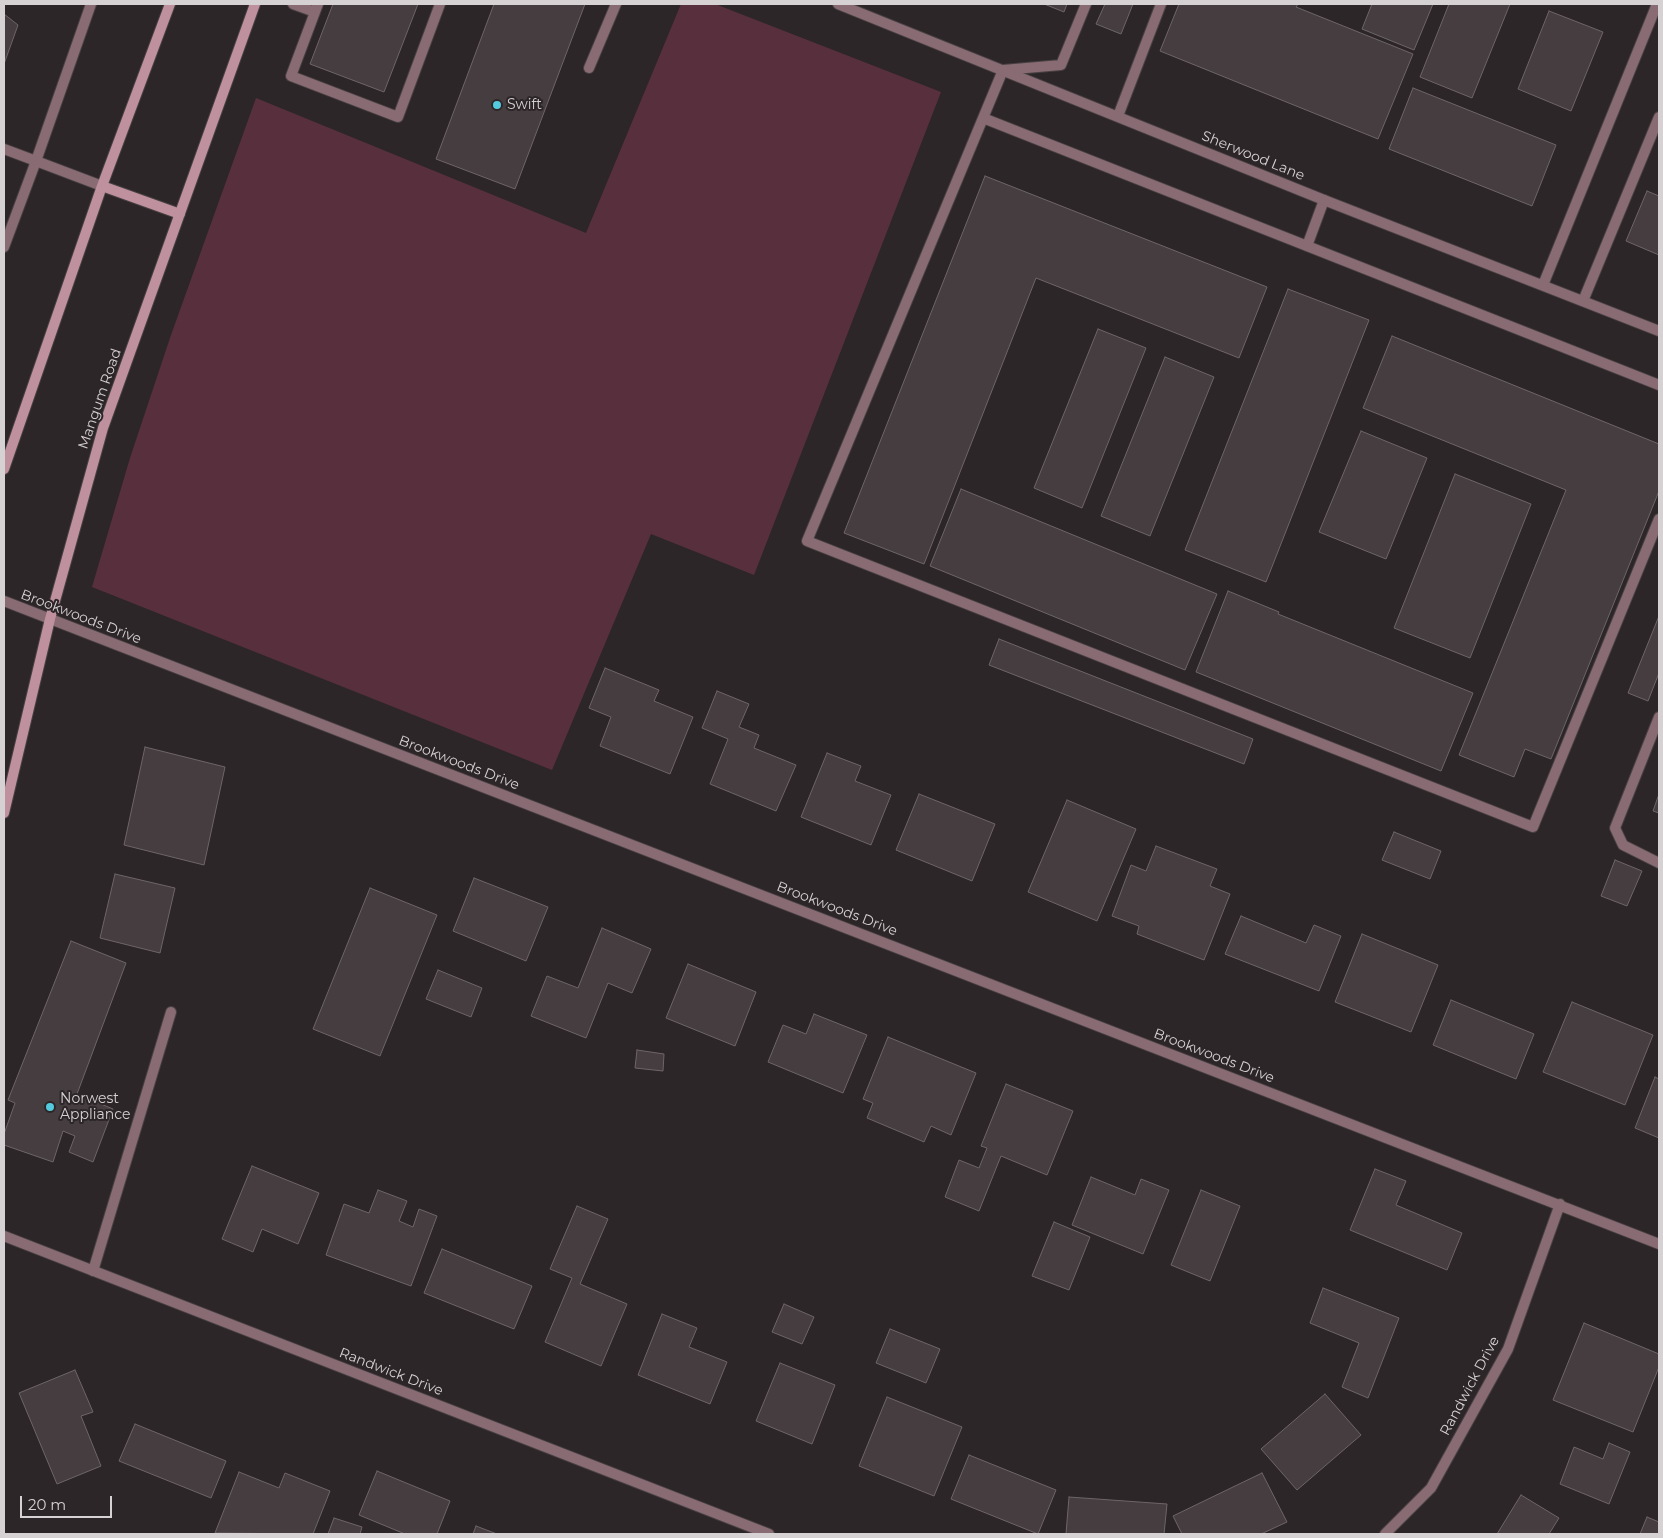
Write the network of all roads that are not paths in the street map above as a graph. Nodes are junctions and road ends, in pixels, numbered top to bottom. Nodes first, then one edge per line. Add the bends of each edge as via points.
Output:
1 (91, 4) edge
2 (170, 4) edge
3 (255, 4) edge
4 (293, 4) edge
5 (440, 4) edge
6 (616, 4) edge
7 (838, 4) edge
8 (1086, 4) edge
9 (1161, 4) edge
10 (1658, 4) edge
11 (316, 8) edge
12 (590, 68) dead end
13 (1003, 70) junction
14 (1118, 116) junction
15 (1659, 117) edge
16 (983, 118) junction
17 (4, 149) edge
18 (36, 161) junction
19 (102, 186) junction
20 (1324, 200) junction
21 (180, 214) junction
22 (1307, 246) junction
23 (4, 247) edge
24 (1543, 285) junction
25 (1583, 300) junction
26 (1659, 331) edge
27 (1659, 385) edge
28 (4, 469) edge
29 (1659, 519) edge
30 (4, 601) edge
31 (50, 619) junction
32 (1659, 717) edge
33 (4, 813) edge
34 (1659, 863) edge
35 (171, 1012) dead end
36 (1560, 1204) junction
37 (4, 1236) edge
38 (1659, 1244) edge
39 (93, 1271) junction
40 (768, 1534) edge
41 (1385, 1534) edge

1 - 18 street
2 - 19 main road
3 - 21 main road, Mangum Road
4 - 11 street
5 - 11 street via 398,118 291,76
6 - 12 street
7 - 13 street, Sherwood Lane
8 - 13 street via 1062,65
9 - 14 street
10 - 24 street
13 - 14 street, Sherwood Lane
13 - 16 street
14 - 20 street, Sherwood Lane
15 - 25 street
16 - 22 street
16 - 29 street via 807,541 1532,827
17 - 18 street
18 - 19 street
18 - 23 street
19 - 21 main road
19 - 28 main road
20 - 22 street
20 - 24 street, Sherwood Lane
21 - 31 main road, Mangum Road via 104,428
22 - 27 street
24 - 25 street, Sherwood Lane
25 - 26 street, Sherwood Lane
30 - 31 street, Brookwoods Drive
31 - 33 main road, Mangum Road
31 - 36 street, Brookwoods Drive
32 - 34 street via 1615,828 1623,845
35 - 39 street
36 - 38 street, Brookwoods Drive
36 - 41 street, Randwick Drive via 1508,1349 1431,1488
37 - 39 street, Randwick Drive
39 - 40 street, Randwick Drive

